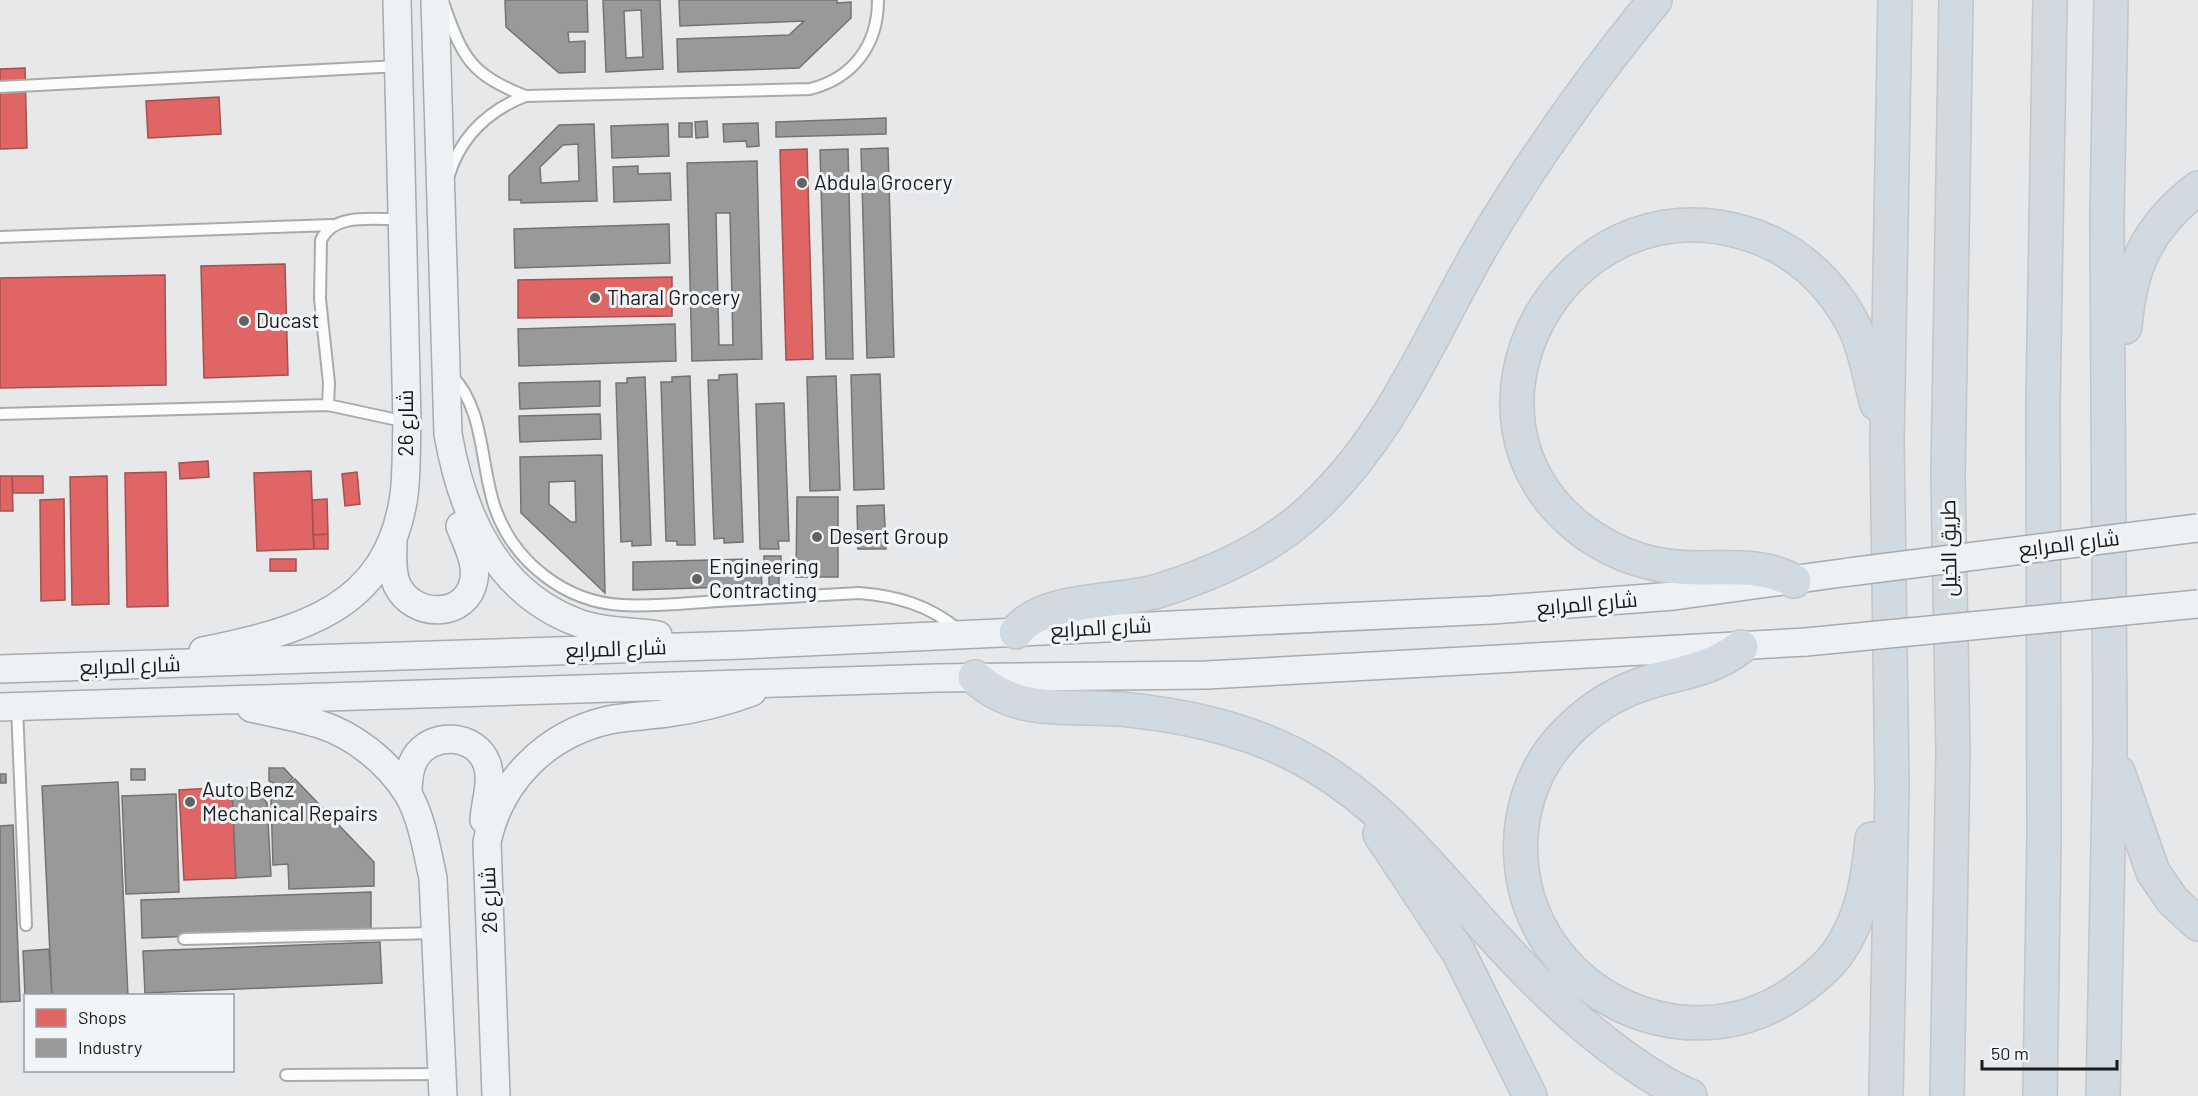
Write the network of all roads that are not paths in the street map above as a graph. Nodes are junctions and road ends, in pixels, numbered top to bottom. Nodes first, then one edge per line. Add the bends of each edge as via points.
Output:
1 (397, 0) edge
2 (435, 0) edge
3 (442, 0) edge
4 (878, 0) edge
5 (1656, 0) edge
6 (1895, 0) edge
7 (1956, 0) edge
8 (2050, 0) edge
9 (2111, 0) edge
10 (399, 66) junction
11 (0, 87) edge
12 (525, 96) junction
13 (2198, 188) edge
14 (442, 205) junction
15 (404, 219) junction
16 (332, 225) junction
17 (0, 237) edge
18 (446, 370) junction
19 (2107, 397) junction
20 (328, 405) junction
21 (0, 414) edge
22 (407, 422) junction
23 (448, 434) junction
24 (1887, 441) junction
25 (2198, 528) edge
26 (393, 538) junction
27 (1794, 580) junction
28 (2198, 604) edge
29 (1016, 632) junction
30 (964, 634) junction
31 (742, 645) junction
32 (1741, 647) junction
33 (132, 666) junction
34 (0, 669) edge
35 (975, 677) junction
36 (775, 683) junction
37 (210, 700) junction
38 (8, 706) edge
39 (2110, 745) junction
40 (1346, 786) junction
41 (1892, 787) junction
42 (408, 794) junction
43 (487, 842) junction
44 (2198, 924) edge
45 (26, 925) dead end
46 (437, 933) junction
47 (184, 939) dead end
48 (286, 1075) dead end
49 (443, 1085) edge
50 (496, 1096) edge
51 (1530, 1096) edge
52 (1690, 1096) edge
53 (1886, 1096) edge
54 (1947, 1096) edge
55 (2040, 1096) edge
56 (2103, 1096) edge

1 - 10 main road, شارع 26
2 - 14 main road, شارع 26
3 - 12 lane via 458,43 474,67 499,85
4 - 12 lane via 875,28 865,53 846,73 823,86
5 - 29 highway via 1533,165 1483,244 1385,423 1338,485 1278,536 1218,569 1155,591 1041,612 1022,623
6 - 24 highway
7 - 54 highway, طريق الخيل via 1948,477 1953,752
8 - 55 highway via 2043,402
9 - 19 highway
10 - 11 lane
10 - 15 main road, شارع 26
12 - 14 lane via 489,115 468,137 452,164
13 - 19 highway via 2160,222 2134,269 2128,294 2122,371
14 - 18 main road, شارع 26
15 - 16 lane via 341,221
15 - 22 main road, شارع 26
16 - 17 lane
16 - 20 lane via 321,240 320,299
18 - 23 main road, شارع 26
18 - 30 lane via 471,406 503,527 528,562 561,587 580,596 622,605 882,595 926,608
19 - 39 highway
20 - 21 lane
20 - 22 lane
22 - 26 main road, شارع 26 via 404,495
23 - 26 main road via 446,468 450,500 473,564 474,578 467,594 443,610 416,606 393,574
23 - 31 main road, شارع 26 via 456,477 478,534 503,571 537,601 590,626
24 - 27 highway via 1856,330 1838,299 1817,273 1757,236 1713,225 1686,223 1650,228 1615,241 1555,291 1534,325 1523,358 1518,398 1521,435 1530,463 1562,511 1583,531 1636,561 1663,566 1761,569
24 - 41 highway
25 - 27 main road, شارع المرابع, bridge
26 - 33 main road, شارع 26 via 374,573 357,593 319,618 276,635
27 - 29 main road, شارع المرابع via 1553,607
28 - 32 main road, شارع المرابع, bridge
29 - 30 main road, شارع المرابع
30 - 31 main road, شارع المرابع
31 - 33 main road, شارع المرابع
32 - 35 main road, شارع المرابع via 1207,675
32 - 41 highway via 1711,666 1611,697 1582,717 1558,742 1539,771 1525,805 1520,841 1522,877 1532,911 1549,943 1574,974 1606,999 1646,1016 1683,1022 1725,1020 1776,1005 1821,972 1848,935 1864,896 1875,823
33 - 34 main road, شارع المرابع
35 - 36 main road, شارع المرابع
35 - 40 highway via 999,695 1028,705 1129,710 1213,724 1283,748
36 - 37 main road, شارع المرابع
36 - 43 main road, شارع 26 via 730,700 610,720 561,738 511,783 495,811
37 - 38 main road, شارع المرابع
37 - 42 main road via 301,719 337,731 368,751
38 - 45 lane
39 - 44 highway via 2153,872 2173,901
39 - 56 highway
40 - 51 highway via 1459,953
40 - 52 highway via 1391,822 1564,1009 1640,1068
41 - 53 highway
42 - 43 main road via 414,760 430,744 452,739 474,747 488,765 484,819
42 - 46 main road via 431,868
43 - 50 main road, شارع 26
46 - 47 lane
46 - 49 main road
48 - 49 lane

